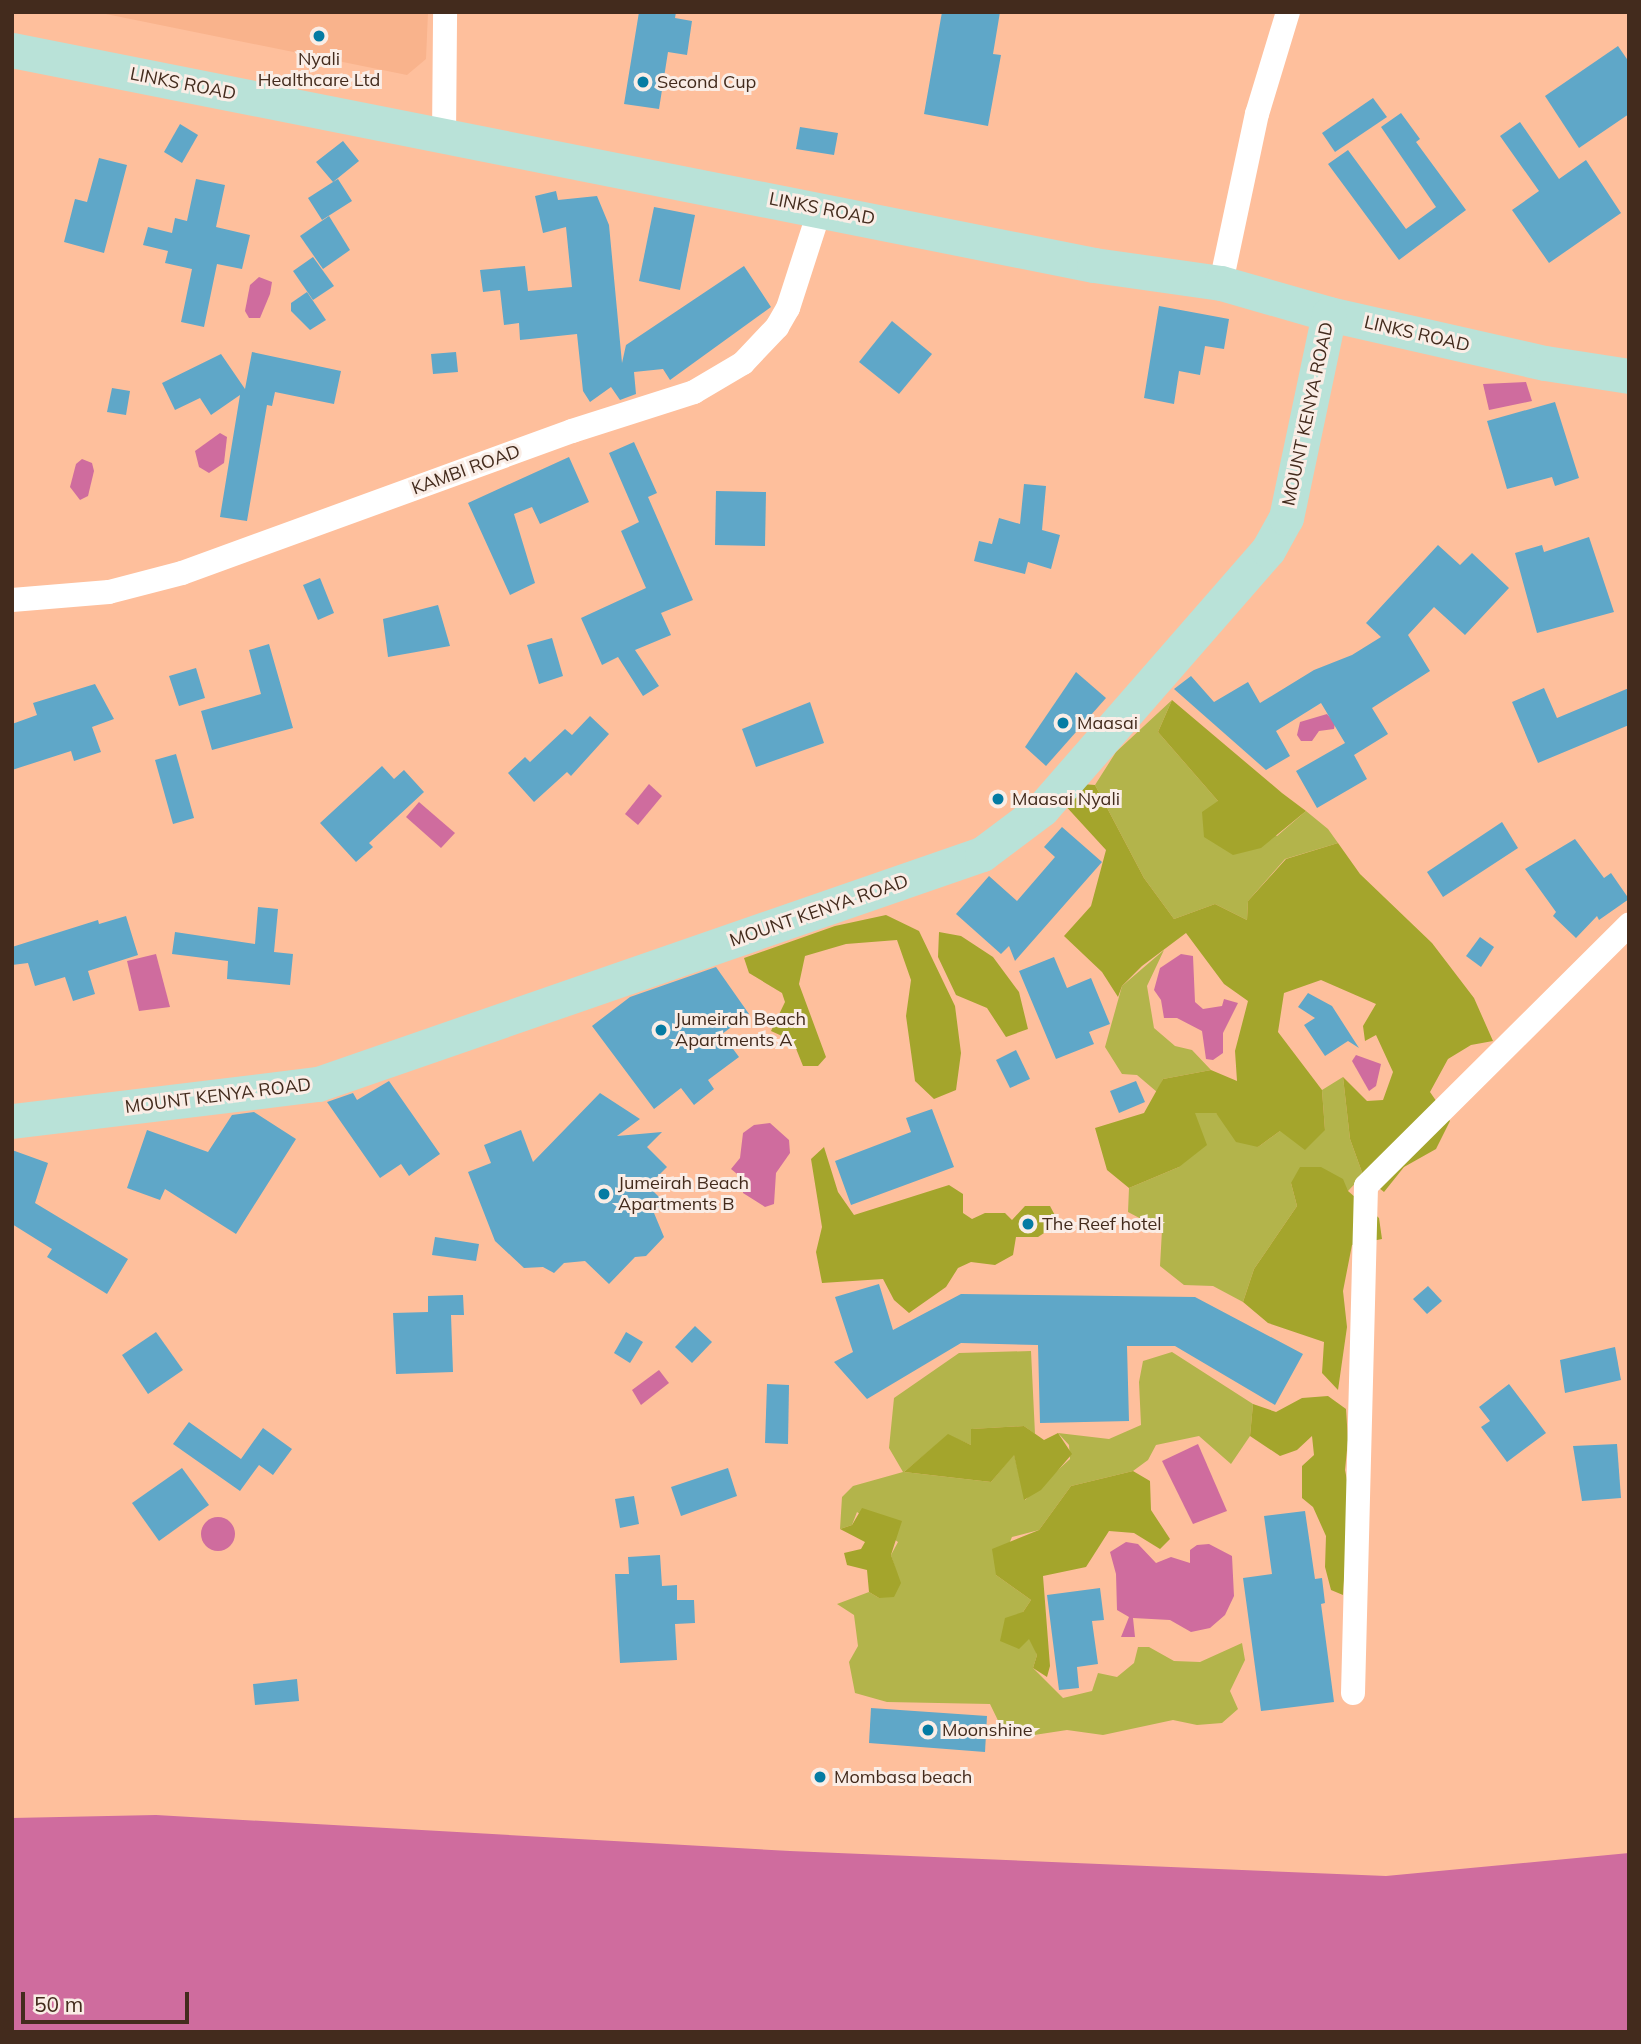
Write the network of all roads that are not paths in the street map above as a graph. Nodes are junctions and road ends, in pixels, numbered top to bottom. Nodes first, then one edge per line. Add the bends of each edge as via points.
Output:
1 (445, 12) edge
2 (1288, 12) edge
3 (12, 50) edge
4 (444, 137) junction
5 (820, 209) junction
6 (1221, 283) junction
7 (1329, 314) junction
8 (1629, 376) edge
9 (12, 600) edge
10 (1629, 926) edge
11 (12, 1121) edge
12 (1353, 1693) dead end

1 - 4 street
2 - 6 street via 1257,114
3 - 4 main road, LINKS ROAD
4 - 5 main road, LINKS ROAD
5 - 6 main road, LINKS ROAD via 1094,264
5 - 9 street, KAMBI ROAD via 791,301 778,327 743,363 694,392 572,431 182,573 109,592
6 - 7 main road, LINKS ROAD
7 - 8 main road, LINKS ROAD via 1545,363
7 - 11 main road, MOUNT KENYA ROAD via 1286,518 1268,550 1042,809 992,848 318,1084
10 - 12 street via 1366,1186

